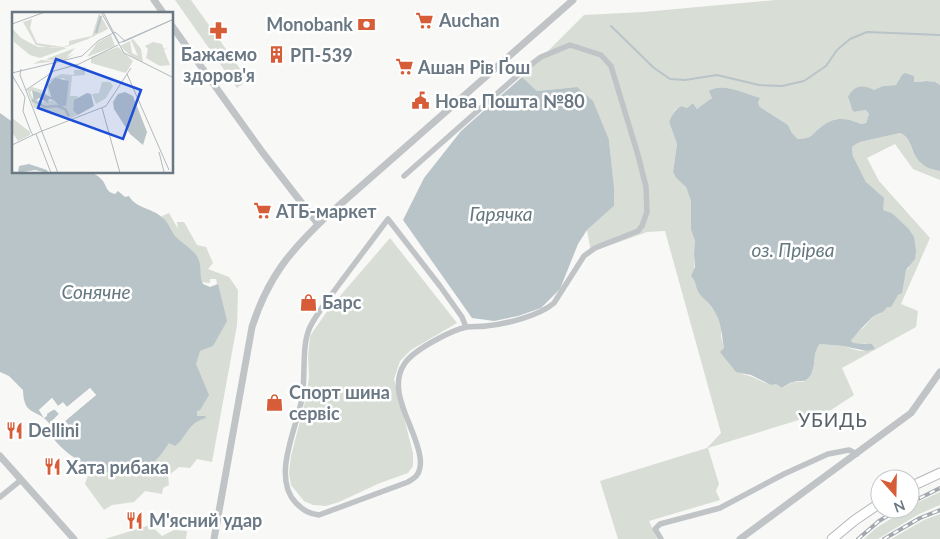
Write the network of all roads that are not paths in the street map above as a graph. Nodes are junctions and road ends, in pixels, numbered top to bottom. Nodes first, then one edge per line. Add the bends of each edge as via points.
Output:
1 (154, 0) edge
2 (573, 0) edge
3 (163, 12) edge
4 (174, 29) edge
5 (404, 176) dead end
6 (318, 224) junction
7 (466, 327) junction
8 (940, 372) edge
9 (857, 454) junction
10 (0, 456) edge
11 (940, 473) edge
12 (21, 480) junction
13 (920, 482) edge
14 (0, 497) edge
15 (870, 510) edge
16 (74, 539) edge
17 (214, 539) edge
18 (660, 539) edge
19 (740, 539) edge
20 (832, 539) edge

1 - 3 street
2 - 6 street
4 - 6 street
5 - 7 street via 541,57 570,44 601,55 611,66 646,188 647,212 642,226 638,231 595,248 584,256 554,304 548,308 526,317
6 - 17 street via 285,259 256,316
7 - 7 street via 426,344 410,357 399,374 398,394 417,440 421,467 417,475 408,482 319,515 303,510 290,494 286,467 302,397 306,336 327,300 388,219 440,286
8 - 9 street via 911,414
9 - 18 street via 849,450 828,454 720,508 660,524 655,529
9 - 19 street
10 - 12 street
11 - 13 main road
12 - 14 street
12 - 16 street
15 - 20 main road

